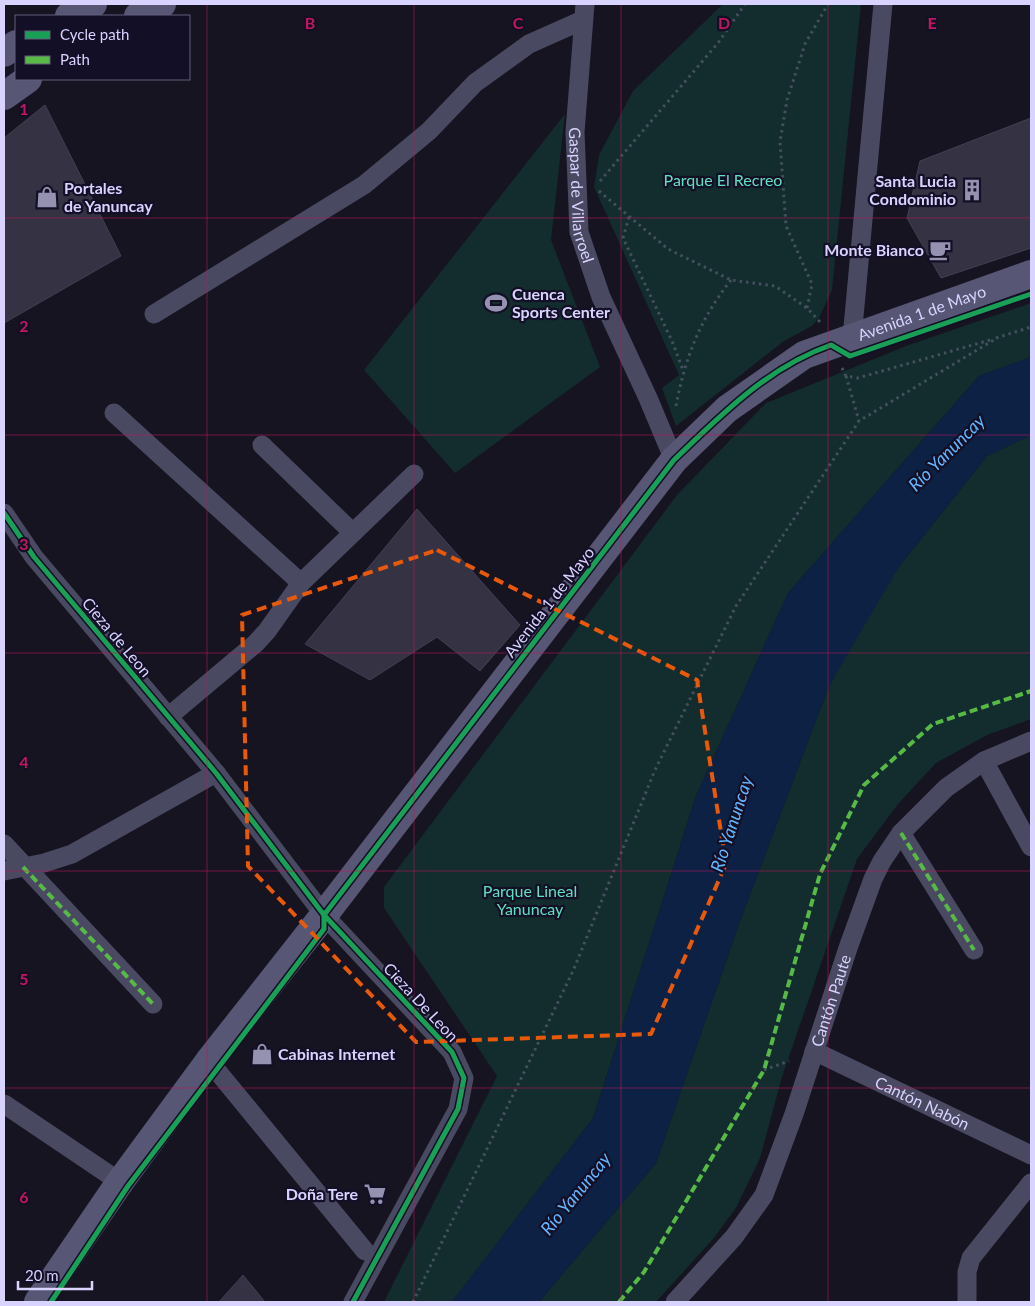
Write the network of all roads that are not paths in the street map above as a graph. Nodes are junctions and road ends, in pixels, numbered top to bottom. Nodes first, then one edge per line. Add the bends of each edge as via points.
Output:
1 (93, 4) edge
2 (162, 4) edge
3 (883, 4) edge
4 (584, 12) edge
5 (71, 15) edge
6 (140, 15) edge
7 (15, 45) edge
8 (4, 53) edge
9 (27, 80) edge
10 (4, 96) edge
11 (1031, 274) edge
12 (154, 314) dead end
13 (841, 342) junction
14 (114, 413) dead end
15 (262, 446) dead end
16 (674, 460) junction
17 (414, 474) dead end
18 (4, 513) edge
19 (352, 532) junction
20 (301, 583) junction
21 (168, 717) junction
22 (1031, 741) edge
23 (984, 761) junction
24 (216, 773) junction
25 (901, 833) junction
26 (4, 844) edge
27 (1031, 848) edge
28 (23, 867) junction
29 (4, 871) edge
30 (324, 915) junction
31 (974, 950) dead end
32 (153, 1004) dead end
33 (814, 1051) junction
34 (209, 1061) junction
35 (4, 1104) edge
36 (1031, 1155) edge
37 (120, 1182) junction
38 (1031, 1183) edge
39 (365, 1251) dead end
40 (38, 1302) edge
41 (352, 1302) edge
42 (675, 1302) edge
43 (967, 1302) edge

1 - 5 main road
2 - 6 main road
3 - 13 street
4 - 12 street via 529,44 475,83 429,130 364,185
4 - 16 street, Gaspar de Villarroel via 575,132 579,232 601,297
7 - 8 main road
9 - 10 main road
11 - 13 main road, Avenida 1 de Mayo
13 - 16 main road, Avenida 1 de Mayo via 804,354 754,388
14 - 20 street
15 - 19 street
16 - 30 main road, Avenida 1 de Mayo
17 - 19 street
18 - 21 street, Cieza de Leon via 34,557
19 - 20 street
20 - 21 street via 255,644
21 - 24 street, Cieza de Leon
22 - 23 street, Cantón Paute
23 - 25 street, Cantón Paute via 934,798
23 - 27 street
24 - 28 street via 72,854
24 - 30 street, Cieza De Leon
25 - 31 street
25 - 33 street, Cantón Paute via 873,879
26 - 28 street
28 - 29 street
28 - 32 street
30 - 34 main road, Avenida 1 de Mayo
30 - 41 street, Cieza De Leon via 452,1052 464,1078 458,1109
33 - 36 street, Cantón Nabón
33 - 42 street, Cantón Paute via 759,1204
34 - 37 main road, Avenida 1 de Mayo
34 - 39 street
35 - 37 street
37 - 40 main road, Avenida 1 de Mayo
38 - 43 street via 971,1258 967,1272

